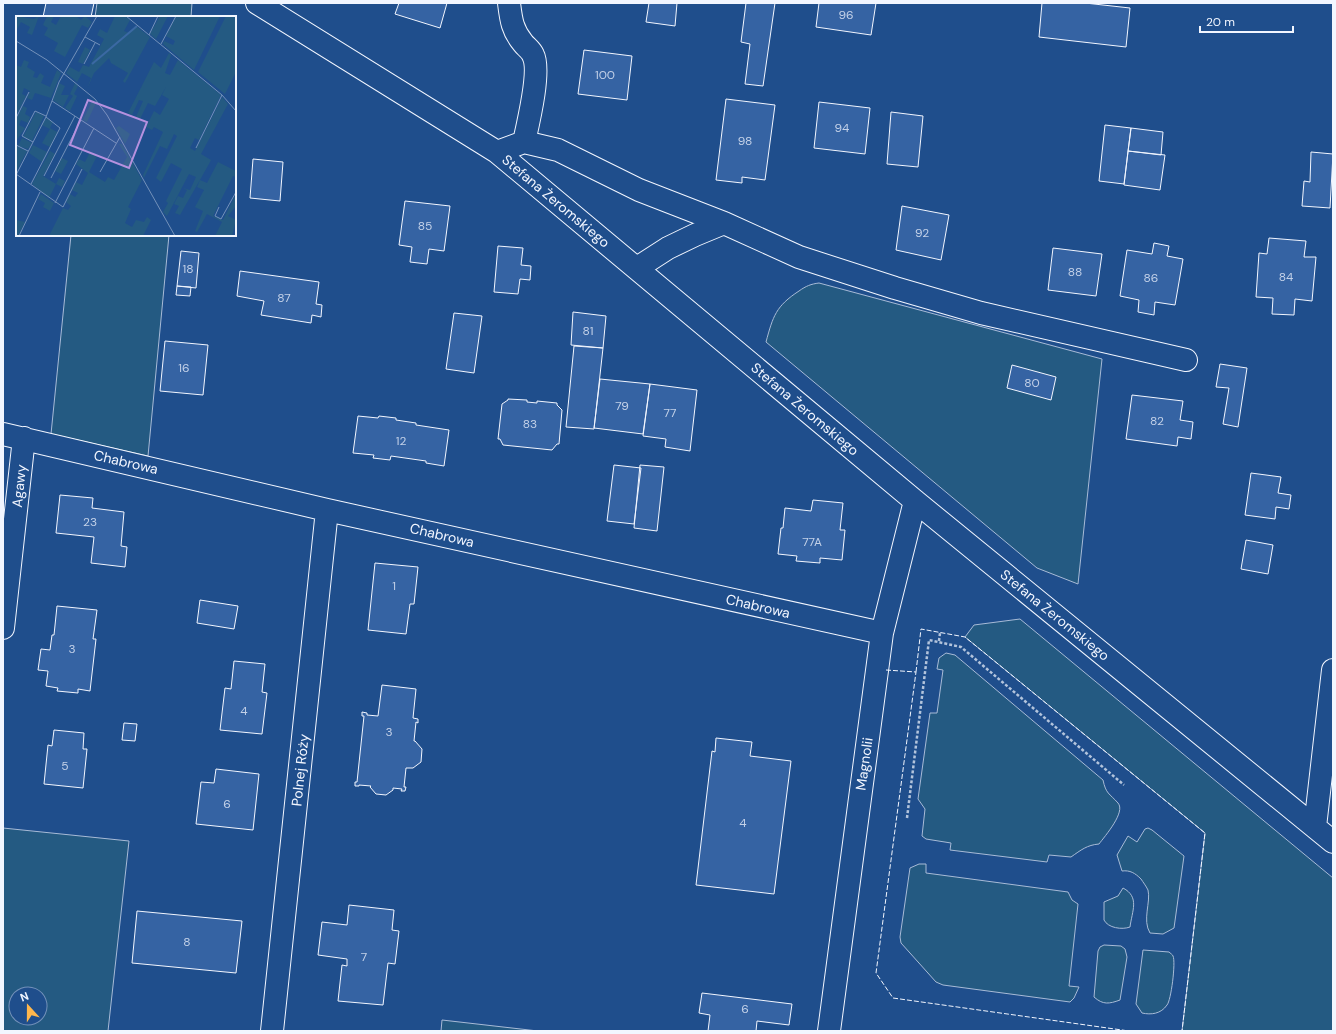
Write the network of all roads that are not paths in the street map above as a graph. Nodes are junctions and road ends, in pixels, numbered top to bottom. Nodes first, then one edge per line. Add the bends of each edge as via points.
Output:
1 (257, 3) edge
2 (510, 3) edge
3 (524, 142) junction
4 (497, 152) junction
5 (724, 223) junction
6 (637, 268) junction
7 (1186, 360) dead end
8 (3, 434) edge
9 (24, 438) junction
10 (915, 501) junction
11 (328, 510) junction
12 (3, 628) edge
13 (882, 634) junction
14 (1333, 670) edge
15 (1315, 827) junction
16 (1333, 842) edge
17 (272, 1031) edge
18 (829, 1031) edge

1 - 4 street, Stefana Żeromskiego
2 - 3 street via 512,26 522,43 533,54 536,66
3 - 4 street
3 - 5 street via 558,150 639,190
4 - 6 street, Stefana Żeromskiego
5 - 6 street via 668,248
5 - 7 street via 799,257 895,288 981,313
6 - 10 street, Stefana Żeromskiego
8 - 9 street, Chabrowa
9 - 11 street, Chabrowa
9 - 12 street, Agawy
10 - 13 street, Magnolii
10 - 15 street, Stefana Żeromskiego
11 - 13 street, Chabrowa
11 - 17 street, Polnej Róży
13 - 18 street, Magnolii
14 - 15 street
15 - 16 street, Stefana Żeromskiego

